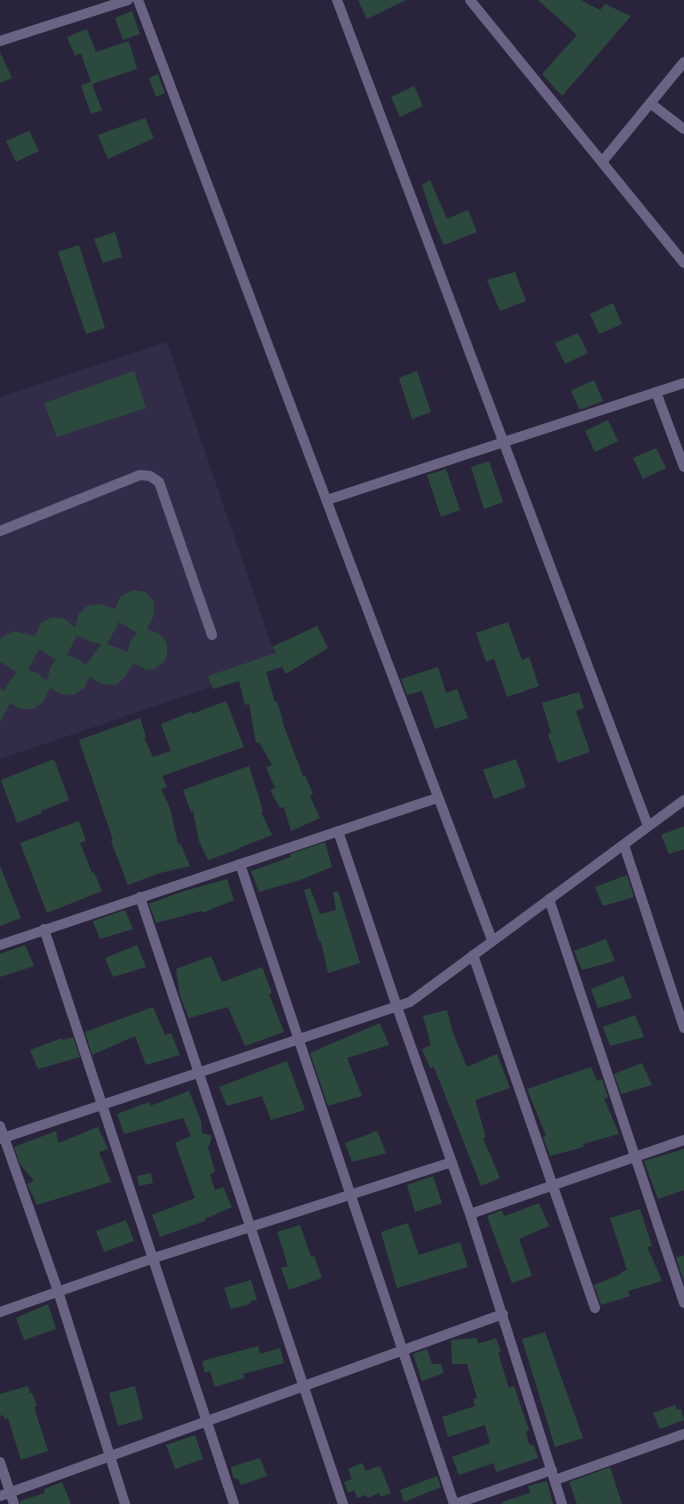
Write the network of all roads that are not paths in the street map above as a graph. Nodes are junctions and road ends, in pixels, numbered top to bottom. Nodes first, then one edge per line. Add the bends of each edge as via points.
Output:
1 (128, 0) edge
2 (138, 0) edge
3 (337, 0) edge
4 (470, 0) edge
5 (0, 41) edge
6 (684, 62) edge
7 (650, 103) junction
8 (684, 129) edge
9 (602, 162) junction
10 (684, 263) edge
11 (684, 383) edge
12 (656, 392) junction
13 (503, 441) junction
14 (684, 467) edge
15 (327, 500) junction
16 (0, 531) edge
17 (212, 635) dead end
18 (437, 798) junction
19 (684, 800) edge
20 (648, 826) junction
21 (338, 831) junction
22 (624, 845) junction
23 (240, 864) junction
24 (140, 897) junction
25 (549, 899) junction
26 (44, 929) junction
27 (492, 940) junction
28 (0, 945) edge
29 (473, 955) junction
30 (397, 1007) junction
31 (684, 1028) edge
32 (299, 1040) junction
33 (199, 1073) junction
34 (102, 1105) junction
35 (0, 1126) edge
36 (2, 1139) edge
37 (684, 1140) edge
38 (636, 1157) junction
39 (452, 1162) junction
40 (553, 1185) junction
41 (350, 1194) junction
42 (470, 1214) junction
43 (251, 1227) junction
44 (154, 1258) junction
45 (58, 1291) junction
46 (684, 1303) edge
47 (594, 1308) dead end
48 (0, 1312) edge
49 (503, 1314) junction
50 (402, 1350) junction
51 (304, 1386) junction
52 (207, 1421) junction
53 (684, 1434) edge
54 (109, 1456) junction
55 (0, 1462) edge
56 (552, 1470) junction
57 (554, 1480) junction
58 (10, 1493) junction
59 (0, 1496) edge
60 (14, 1504) edge
61 (125, 1504) edge
62 (234, 1504) edge
63 (343, 1504) edge
64 (454, 1504) edge
65 (562, 1504) edge

1 - 5 street
2 - 15 street
3 - 13 street
4 - 9 street
6 - 7 street
7 - 8 street
7 - 9 street
9 - 10 street
11 - 12 street
12 - 13 street
12 - 14 street
13 - 15 street
13 - 20 street
15 - 18 street
16 - 17 street via 140,475 150,476 159,482
18 - 21 street
18 - 27 street
19 - 20 street
20 - 22 street
21 - 23 street
21 - 30 street
22 - 25 street
22 - 31 street
23 - 24 street
23 - 32 street
24 - 26 street
24 - 33 street
25 - 27 street
25 - 38 street
26 - 28 street
26 - 34 street
27 - 29 street
29 - 30 street via 420,996
29 - 40 street
30 - 32 street
30 - 39 street
32 - 33 street
32 - 41 street
33 - 34 street
33 - 43 street
34 - 36 street
34 - 44 street
35 - 36 street
36 - 45 street
37 - 38 street
38 - 40 street
38 - 46 street
39 - 41 street
39 - 42 street
40 - 42 street
40 - 47 street
41 - 43 street
41 - 50 street
42 - 49 street
43 - 44 street
43 - 51 street
44 - 45 street
44 - 52 street
45 - 48 street
45 - 54 street
49 - 50 street
49 - 56 street
50 - 51 street
50 - 64 street
51 - 52 street
51 - 63 street
52 - 54 street
52 - 62 street
53 - 57 street
54 - 58 street
54 - 61 street
55 - 58 street
56 - 57 street
56 - 64 street
57 - 65 street
58 - 59 street
58 - 60 street

